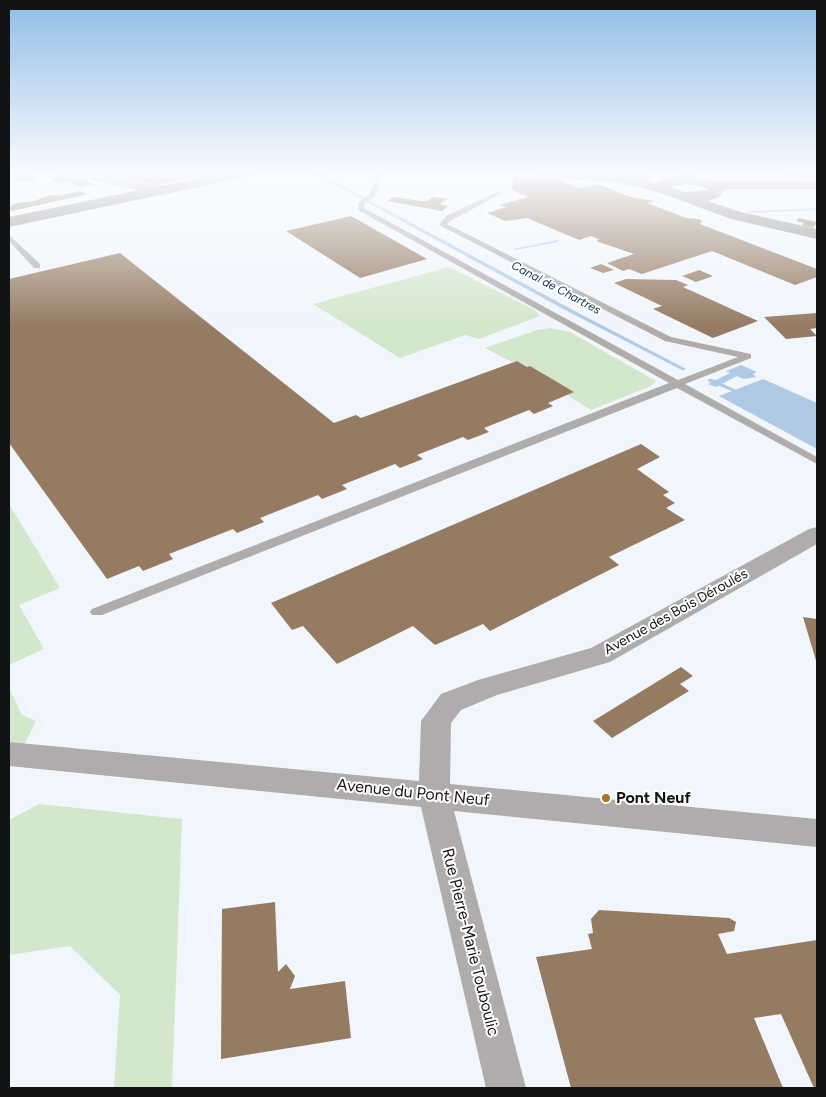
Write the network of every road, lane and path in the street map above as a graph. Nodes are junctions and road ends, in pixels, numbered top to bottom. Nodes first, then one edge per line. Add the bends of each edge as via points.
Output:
1 (388, 224) edge
2 (443, 224) edge
3 (773, 224) edge
4 (817, 234) edge
5 (9, 237) edge
6 (37, 266) dead end
7 (677, 384) junction
8 (817, 461) edge
9 (817, 534) edge
10 (97, 612) dead end
11 (9, 754) edge
12 (434, 795) junction
13 (817, 834) edge
14 (506, 1088) edge

1 - 7 lane
2 - 7 lane via 668,338 748,356
3 - 4 main road
5 - 6 lane
7 - 8 lane
7 - 10 lane
9 - 12 street, Avenue des Bois Déroulés via 600,654 488,687 451,702 436,721
11 - 12 street, Avenue du Pont Neuf
12 - 13 street, Avenue du Pont Neuf
12 - 14 street, Rue Pierre-Marie Touboulic

